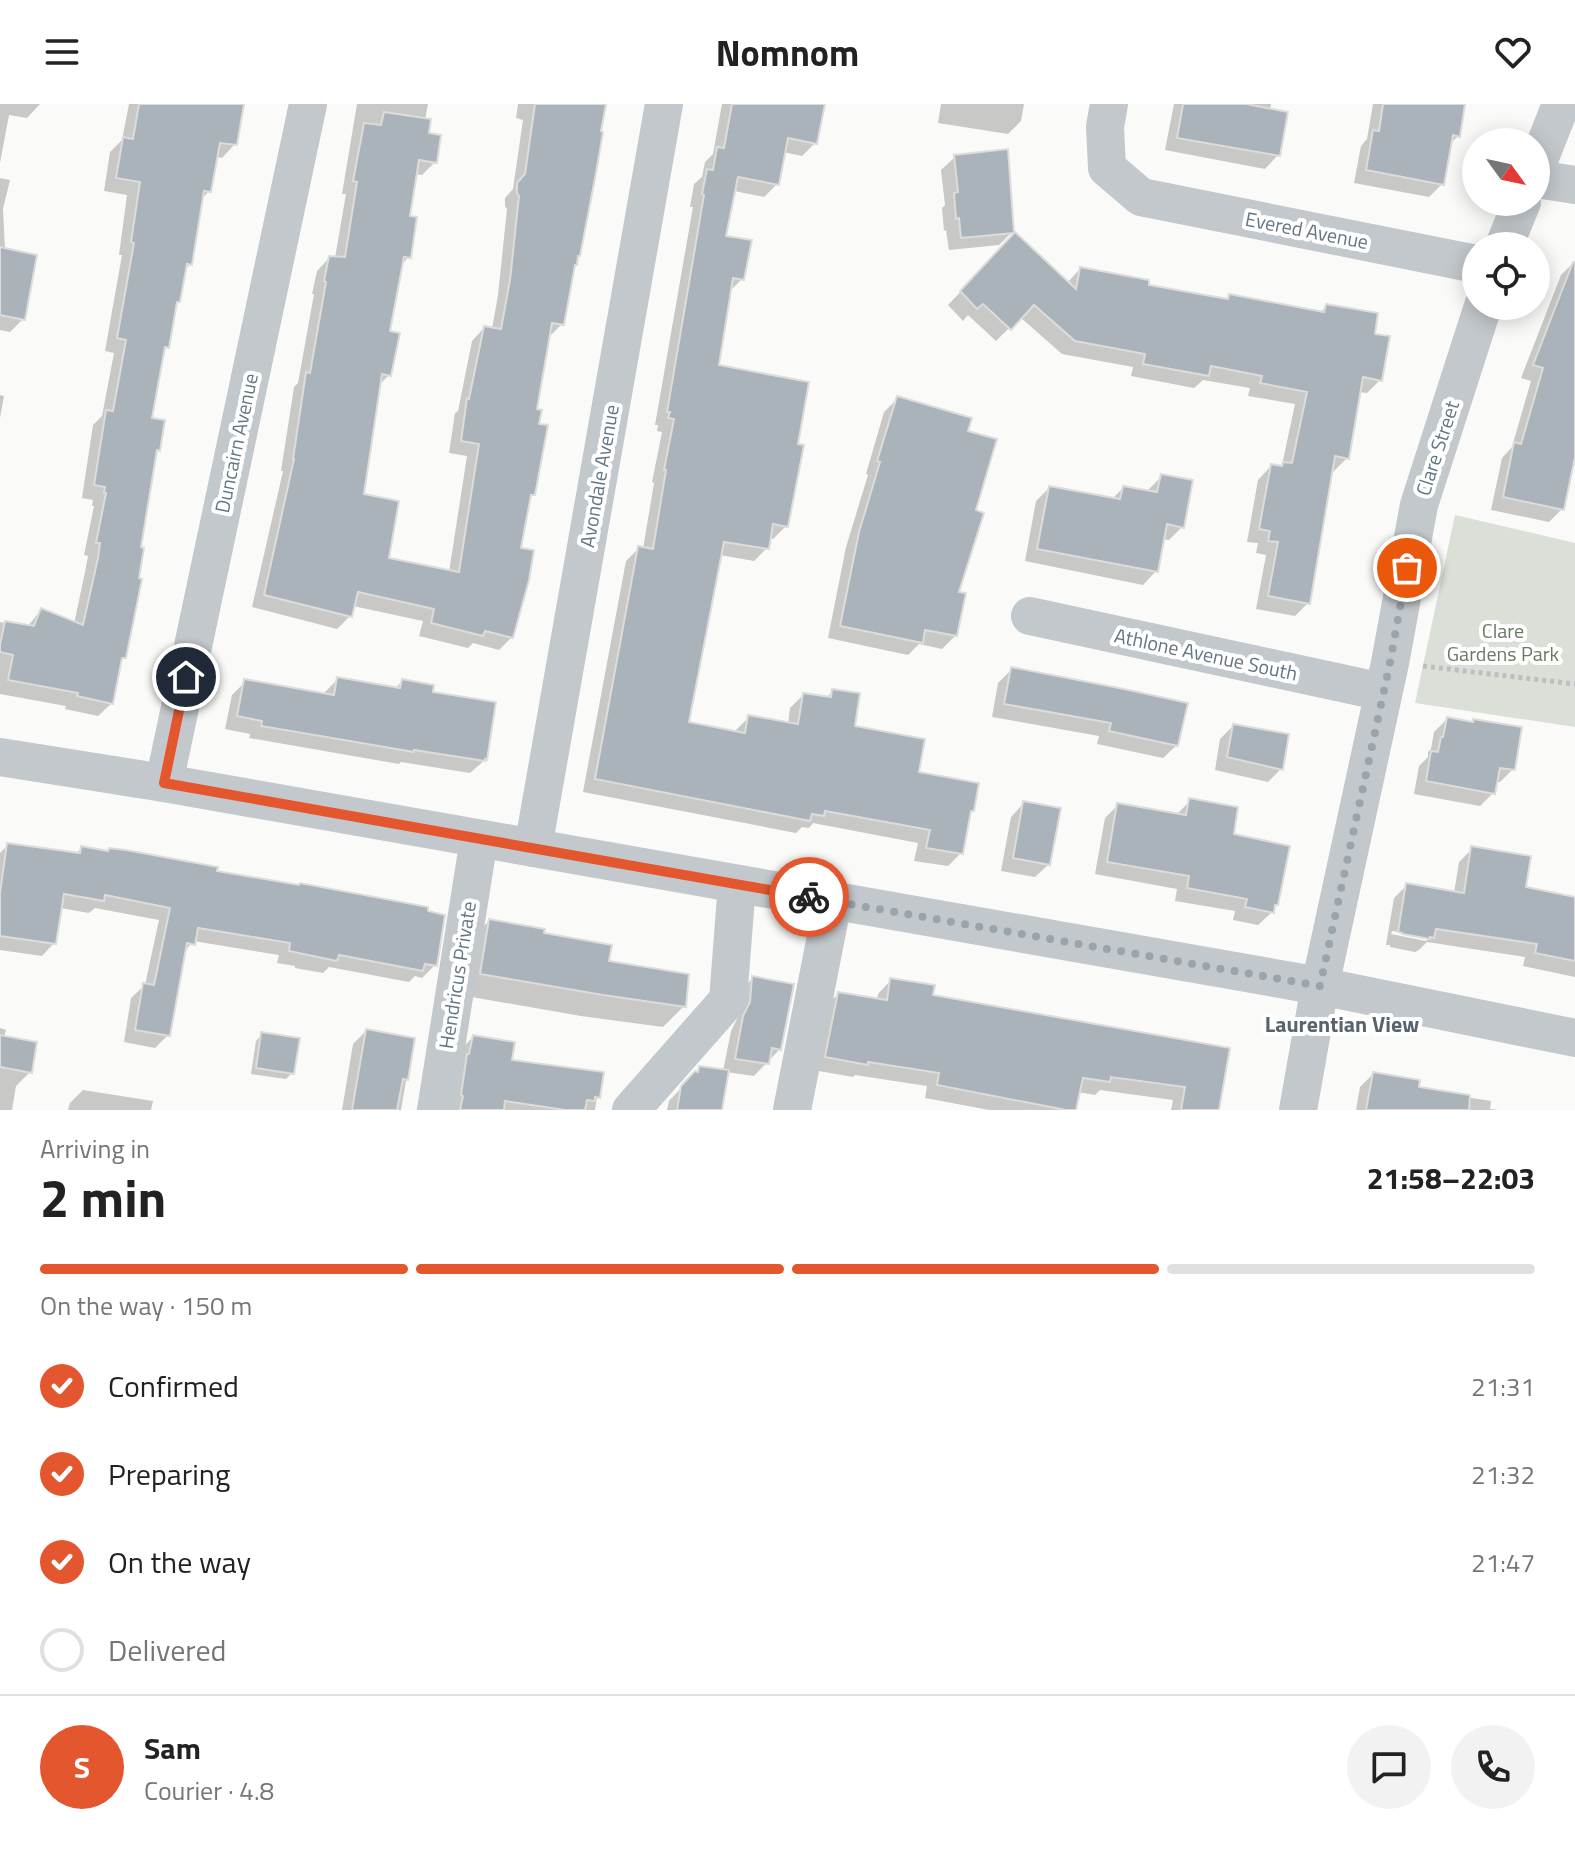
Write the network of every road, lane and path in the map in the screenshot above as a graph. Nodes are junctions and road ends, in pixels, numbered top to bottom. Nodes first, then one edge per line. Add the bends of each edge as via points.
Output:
1 (308, 104) edge
2 (664, 104) edge
3 (1109, 104) edge
4 (1561, 104) edge
5 (1550, 132) edge
6 (1550, 181) edge
7 (1575, 185) edge
8 (1462, 261) edge
9 (1478, 320) edge
10 (1030, 616) dead end
11 (1387, 677) junction
12 (1575, 684) edge
13 (0, 757) edge
14 (164, 783) junction
15 (479, 839) junction
16 (533, 848) junction
17 (737, 884) junction
18 (833, 901) junction
19 (1320, 986) junction
20 (1575, 1038) edge
21 (436, 1110) edge
22 (631, 1110) edge
23 (792, 1110) edge
24 (1298, 1110) edge

1 - 14 street, Duncairn Avenue
2 - 16 street, Avondale Avenue
3 - 8 street, Evered Avenue via 1107,168 1139,195
4 - 5 street
6 - 7 street
9 - 11 street, Clare Street via 1419,505
10 - 11 street, Athlone Avenue South
11 - 12 path
11 - 19 street, Clare Street
13 - 14 street
14 - 15 street
15 - 16 street
15 - 21 street, Hendricus Private
16 - 17 street
17 - 18 street
17 - 22 street via 728,1000
18 - 19 street
18 - 23 street
19 - 20 street
19 - 24 street, Clare Street

